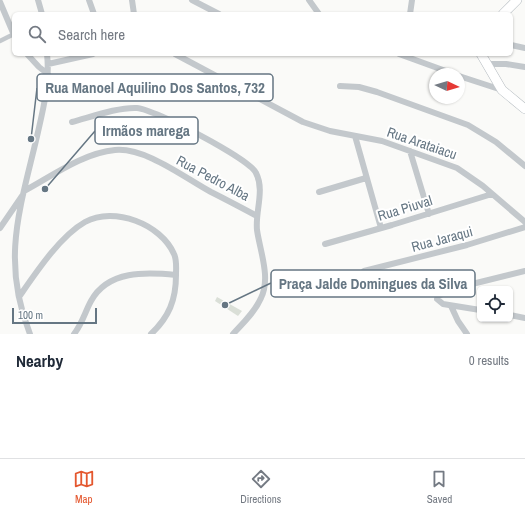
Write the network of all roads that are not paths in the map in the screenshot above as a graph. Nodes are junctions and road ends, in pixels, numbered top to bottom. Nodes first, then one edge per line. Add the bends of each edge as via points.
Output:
1 (38, 0) edge
2 (89, 0) edge
3 (132, 0) edge
4 (192, 0) edge
5 (412, 0) edge
6 (517, 0) edge
7 (0, 2) edge
8 (311, 3) edge
9 (41, 12) edge
10 (93, 12) edge
11 (134, 12) edge
12 (215, 12) edge
13 (318, 12) edge
14 (410, 12) edge
15 (505, 12) edge
16 (12, 29) edge
17 (12, 35) edge
18 (0, 41) edge
19 (513, 45) edge
20 (525, 48) edge
21 (29, 56) edge
22 (47, 56) edge
23 (84, 56) edge
24 (179, 56) edge
25 (404, 56) edge
26 (482, 56) edge
27 (48, 64) junction
28 (486, 64) junction
29 (525, 67) edge
30 (438, 68) edge
31 (48, 74) junction
32 (465, 78) edge
33 (340, 86) dead end
34 (502, 90) junction
35 (525, 109) edge
36 (72, 122) dead end
37 (355, 136) junction
38 (410, 151) junction
39 (525, 166) edge
40 (366, 178) junction
41 (320, 192) dead end
42 (24, 193) junction
43 (492, 194) junction
44 (429, 214) junction
45 (258, 216) junction
46 (525, 222) edge
47 (525, 227) edge
48 (0, 228) edge
49 (381, 228) junction
50 (325, 244) dead end
51 (364, 271) dead end
52 (525, 271) edge
53 (176, 275) junction
54 (19, 297) junction
55 (451, 306) junction
56 (477, 310) edge
57 (513, 316) edge
58 (525, 318) edge
59 (30, 334) edge
60 (74, 334) edge
61 (151, 334) edge
62 (233, 334) edge
63 (467, 334) edge

1 - 9 street
2 - 10 street
3 - 11 street
4 - 12 street
5 - 14 street
6 - 15 main road
7 - 16 street
8 - 13 street
17 - 18 street
19 - 20 street
21 - 31 street
22 - 27 street
23 - 27 street
24 - 37 street, Rua Arataiacu via 296,119
25 - 30 street
26 - 28 main road
27 - 31 street
28 - 29 street
28 - 34 main road
31 - 42 street via 45,104
32 - 34 street
33 - 39 street via 359,87 377,92 468,126 492,139
34 - 35 main road
36 - 45 street via 137,108 188,130 246,162 255,171 259,184
37 - 38 street, Rua Arataiacu
37 - 40 street
38 - 43 street, Rua Arataiacu via 458,168
38 - 44 street
40 - 41 street
40 - 49 street
42 - 45 street, Rua Pedro Alba via 84,160 101,153 123,150 160,163
42 - 48 street
42 - 54 street via 14,250
43 - 44 street, Rua Piuval
43 - 46 street, Rua Arataiacu
44 - 49 street, Rua Piuval
45 - 62 street via 265,288 253,312
47 - 51 street, Rua Jaraqui via 467,245
49 - 50 street, Rua Piuval
52 - 55 street via 440,293 437,299
53 - 54 street via 174,254 154,231 131,219 106,216 85,223 70,235 49,256
53 - 60 street via 131,274 117,278 94,296
53 - 61 street via 173,304 164,320
54 - 59 street
55 - 56 street
55 - 63 street
57 - 58 street

